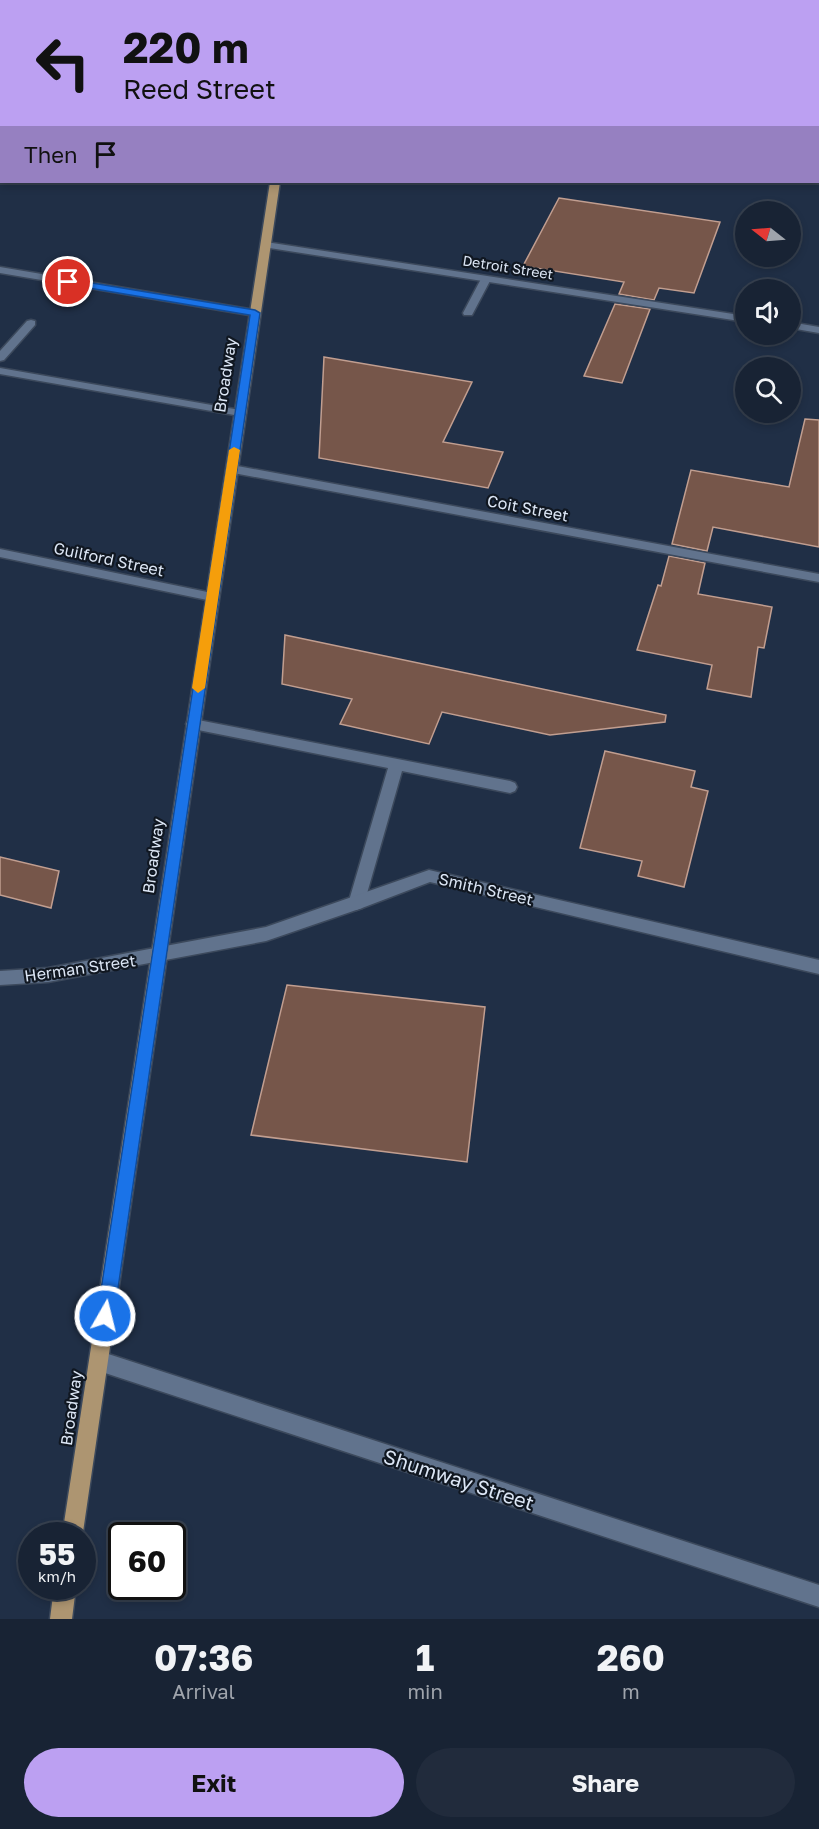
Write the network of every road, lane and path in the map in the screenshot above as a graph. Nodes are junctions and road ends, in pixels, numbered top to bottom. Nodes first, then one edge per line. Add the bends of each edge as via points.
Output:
1 (275, 183) edge
2 (266, 245) junction
3 (0, 270) edge
4 (486, 279) junction
5 (255, 313) junction
6 (468, 313) dead end
7 (735, 317) edge
8 (31, 323) dead end
9 (801, 328) edge
10 (819, 330) edge
11 (0, 358) edge
12 (0, 371) edge
13 (240, 413) junction
14 (232, 469) junction
15 (0, 553) edge
16 (819, 578) edge
17 (212, 597) junction
18 (193, 724) junction
19 (397, 764) junction
20 (510, 787) dead end
21 (356, 904) junction
22 (159, 955) junction
23 (819, 967) edge
24 (0, 978) edge
25 (99, 1361) junction
26 (75, 1522) edge
27 (819, 1596) edge
28 (63, 1600) edge
29 (61, 1619) edge

1 - 2 main road, Broadway
2 - 4 street, Detroit Street
2 - 5 main road, Broadway
3 - 5 street
4 - 6 street
4 - 7 street, Detroit Street
5 - 13 main road, Broadway
8 - 11 street
9 - 10 street
12 - 13 street
13 - 14 main road, Broadway
14 - 16 street, Coit Street
14 - 17 main road, Broadway
15 - 17 street, Guilford Street
17 - 18 main road, Broadway
18 - 19 street
18 - 22 main road, Broadway
19 - 20 street
19 - 21 street
21 - 22 street, Smith Street via 266,934
21 - 23 street, Smith Street via 429,876
22 - 24 street, Herman Street via 48,975
22 - 25 main road, Broadway
25 - 26 main road, Broadway
25 - 27 street, Shumway Street
28 - 29 main road

